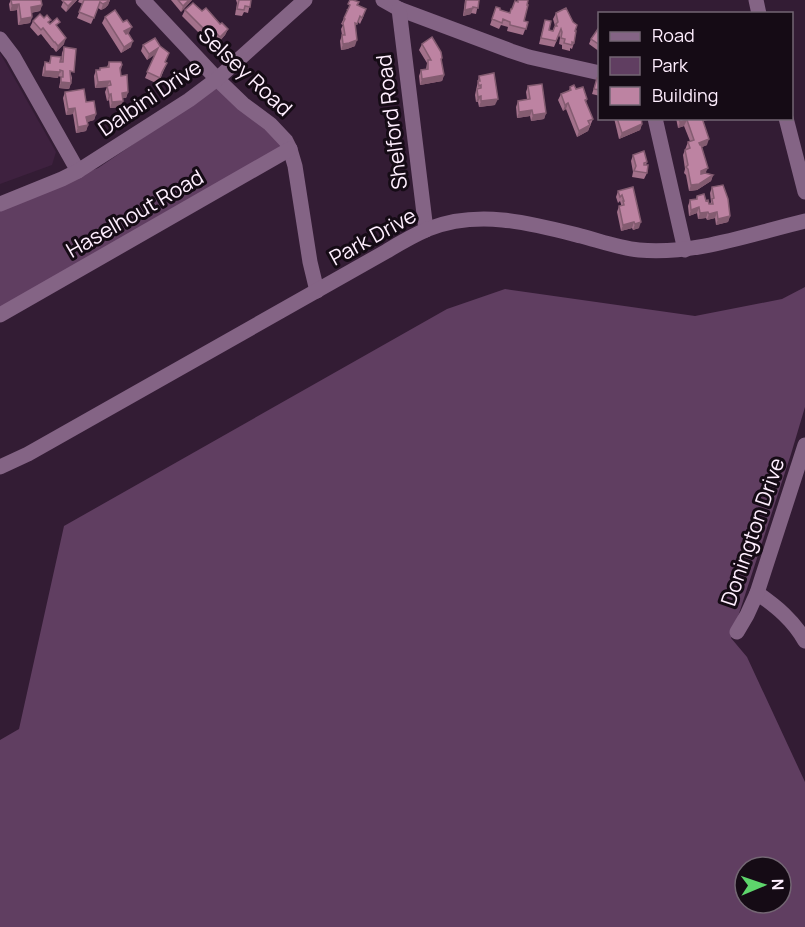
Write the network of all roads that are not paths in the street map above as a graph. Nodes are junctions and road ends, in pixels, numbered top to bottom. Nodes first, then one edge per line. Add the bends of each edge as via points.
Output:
1 (143, 0) edge
2 (304, 0) edge
3 (383, 0) edge
4 (399, 9) junction
5 (0, 39) edge
6 (598, 73) edge
7 (217, 79) junction
8 (655, 120) edge
9 (787, 120) edge
10 (290, 149) junction
11 (78, 171) junction
12 (805, 192) edge
13 (0, 204) edge
14 (805, 221) edge
15 (426, 230) junction
16 (685, 250) junction
17 (316, 291) junction
18 (0, 315) edge
19 (804, 453) edge
20 (0, 467) edge
21 (757, 593) junction
22 (737, 632) dead end
23 (805, 641) edge

1 - 7 street, Selsey Road
2 - 7 street, Dalbini Drive
3 - 4 street
4 - 6 street via 520,54
4 - 15 street, Shelford Road
5 - 11 street
7 - 10 street, Selsey Road via 276,129
7 - 11 street, Dalbini Drive
8 - 16 street
9 - 12 street
10 - 17 street, Selsey Road
10 - 18 street, Haselhout Road
11 - 13 street, Dalbini Drive
14 - 16 street, Park Drive
15 - 16 street, Park Drive via 469,220 498,219 521,221 632,249
15 - 17 street, Park Drive
17 - 20 street, Park Drive
19 - 21 street, Donington Drive
21 - 22 street, Donington Drive
21 - 23 street via 789,618

